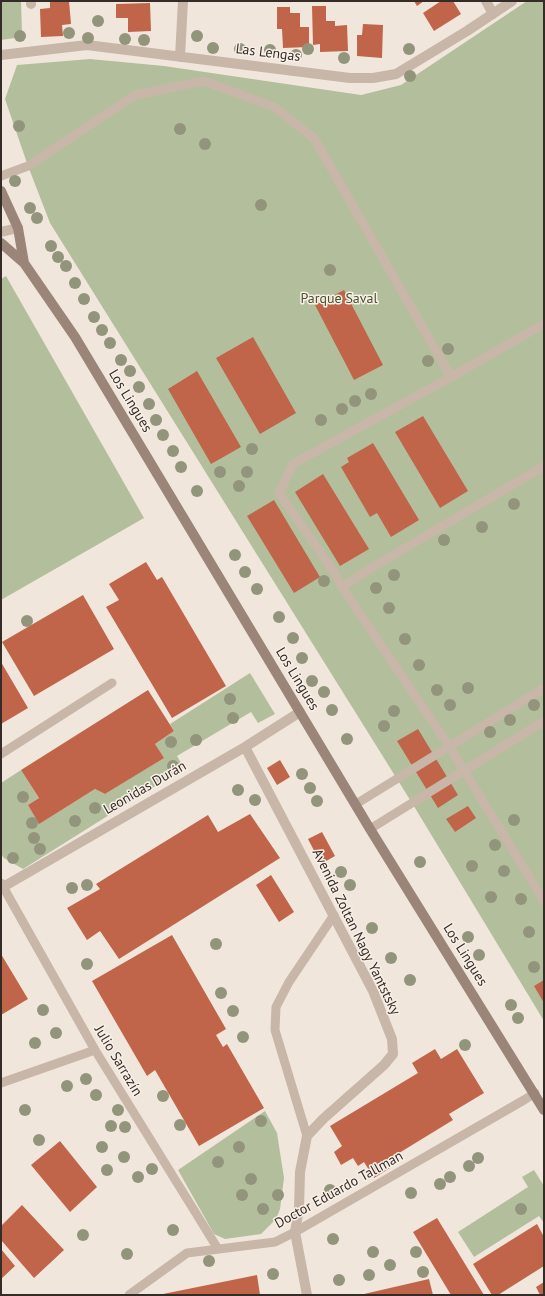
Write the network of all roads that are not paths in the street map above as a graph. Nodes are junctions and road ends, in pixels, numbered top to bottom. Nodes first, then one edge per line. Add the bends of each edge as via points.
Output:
1 (183, 1) edge
2 (486, 1) edge
3 (512, 1) edge
4 (493, 14) junction
5 (1, 55) edge
6 (180, 57) junction
7 (1, 176) edge
8 (1, 191) edge
9 (4, 205) edge
10 (18, 228) junction
11 (1, 232) edge
12 (1, 243) edge
13 (24, 263) junction
14 (544, 324) edge
15 (452, 377) junction
16 (544, 466) edge
17 (342, 587) junction
18 (112, 683) dead end
19 (544, 688) edge
20 (300, 712) junction
21 (544, 721) edge
22 (449, 746) junction
23 (245, 747) junction
24 (1, 754) edge
25 (464, 770) junction
26 (356, 804) junction
27 (370, 828) junction
28 (2, 885) edge
29 (544, 900) edge
30 (334, 915) junction
31 (95, 1050) junction
32 (1, 1083) edge
33 (534, 1093) junction
34 (544, 1110) edge
35 (307, 1136) junction
36 (295, 1232) junction
37 (218, 1249) junction
38 (129, 1295) edge
39 (307, 1295) edge

1 - 6 street
2 - 4 street
3 - 4 street, Las Lengas
4 - 6 street, Las Lengas via 396,74 373,78 350,78
5 - 6 street, Las Lengas via 87,45
7 - 15 lane via 28,166 135,95 204,81 274,107 314,138
8 - 9 main road, Los Lingues
9 - 10 main road, Los Lingues
10 - 11 street
10 - 13 main road, Los Lingues
12 - 13 main road, Los Lingues
13 - 20 main road, Los Lingues via 75,337
14 - 15 lane
15 - 17 lane via 293,464 279,492
16 - 17 lane
17 - 22 lane
18 - 24 lane
19 - 22 lane
20 - 23 street, Leonidas Durán
20 - 26 main road, Los Lingues
21 - 25 lane
22 - 25 lane
22 - 26 lane
23 - 28 street, Leonidas Durán
23 - 30 street, Avenida Zoltan Nagy Yantstsky
25 - 27 lane
25 - 29 lane
26 - 27 main road, Los Lingues
27 - 33 main road, Los Lingues
28 - 31 lane, Julio Sarrazín
30 - 35 lane via 289,982 276,1007 275,1030
30 - 35 street, Avenida Zoltan Nagy Yantstsky via 373,991 392,1039 393,1054
31 - 32 lane
31 - 37 lane, Julio Sarrazín
33 - 34 main road, Los Lingues
33 - 36 lane, Doctor Eduardo Tallman
35 - 36 street via 300,1172 299,1209
36 - 37 lane, Doctor Eduardo Tallman via 275,1242
36 - 39 street
37 - 38 lane, Doctor Eduardo Tallman via 187,1253

